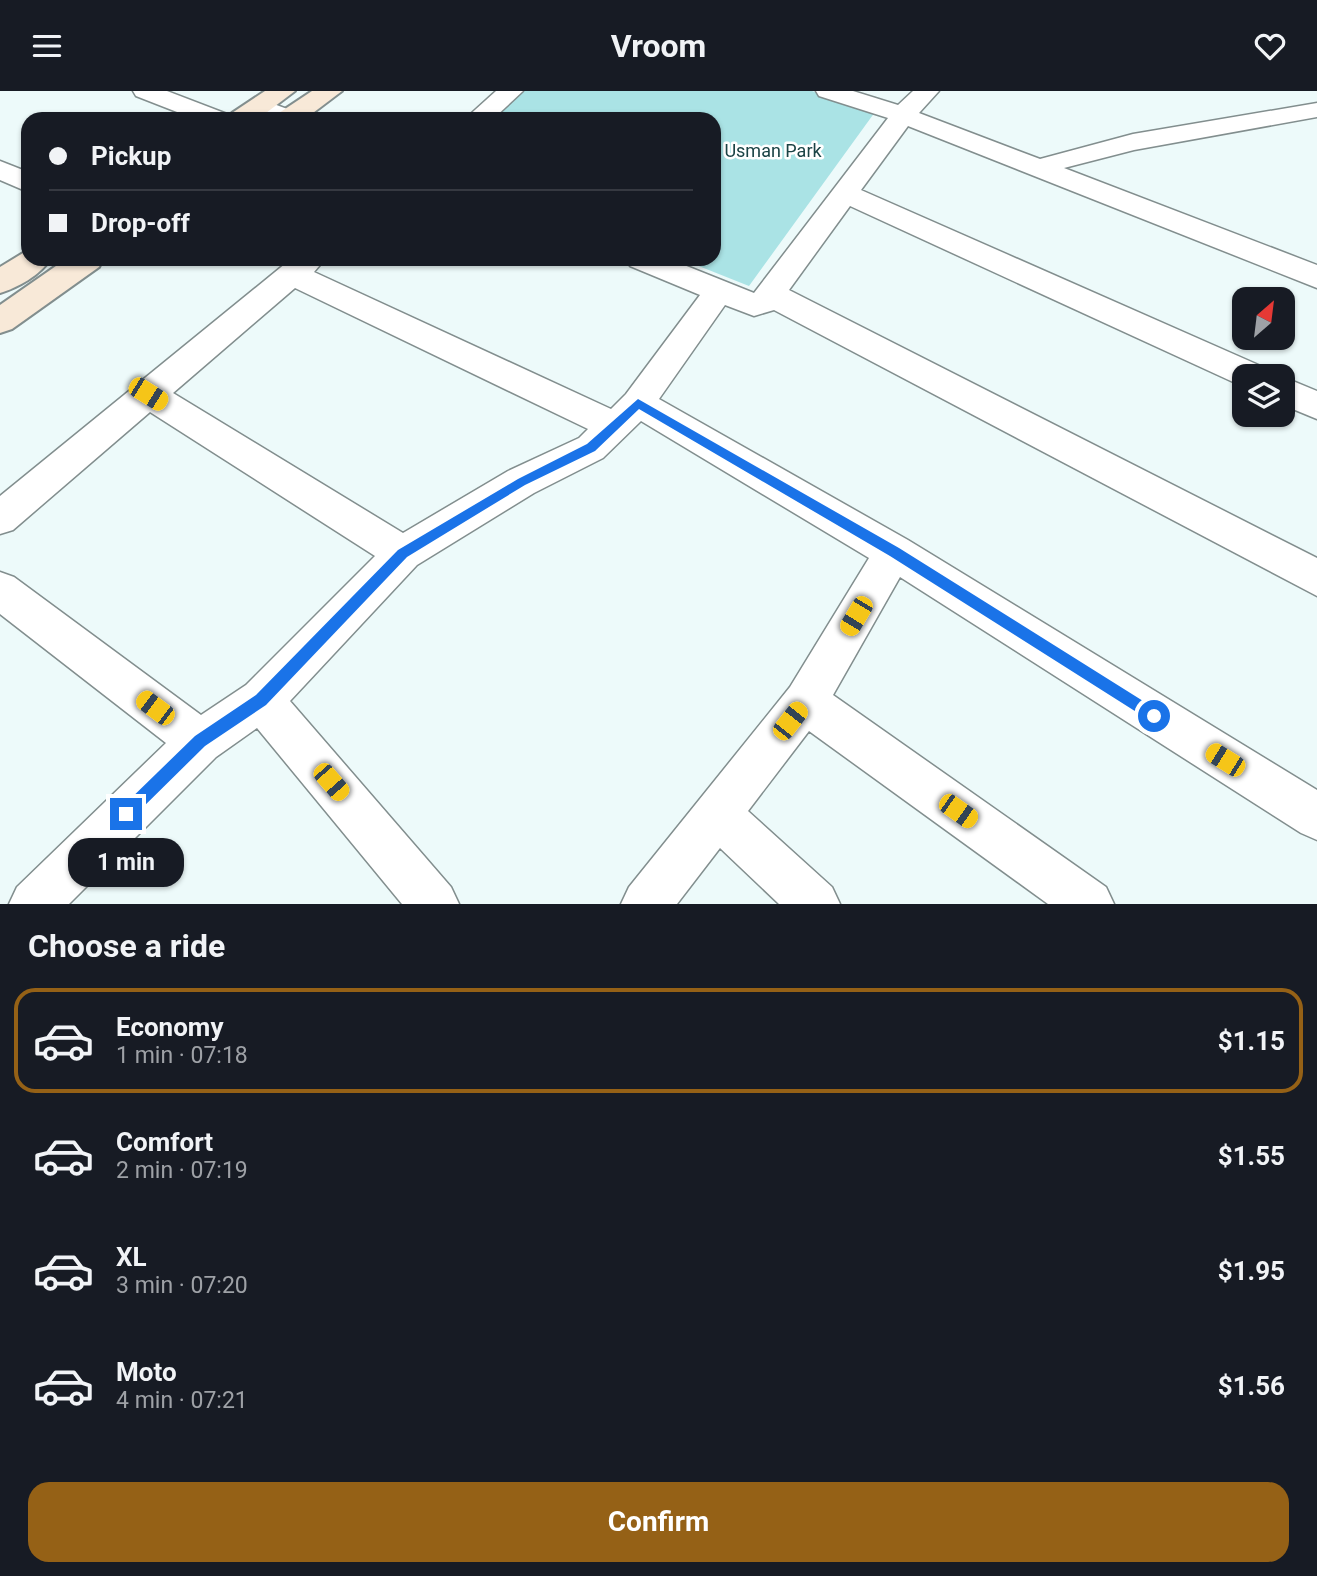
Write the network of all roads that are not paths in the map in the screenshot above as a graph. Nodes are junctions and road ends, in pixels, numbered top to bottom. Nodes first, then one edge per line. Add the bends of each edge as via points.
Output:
1 (145, 91) edge
2 (282, 91) edge
3 (329, 91) edge
4 (511, 91) edge
5 (828, 91) edge
6 (927, 91) edge
7 (1285, 91) edge
8 (200, 112) edge
9 (251, 112) edge
10 (300, 112) edge
11 (486, 112) edge
12 (1314, 114) edge
13 (903, 115) junction
14 (0, 169) edge
15 (1042, 170) junction
16 (21, 180) edge
17 (845, 193) junction
18 (24, 266) edge
19 (78, 266) edge
20 (657, 266) edge
21 (301, 267) edge
22 (1317, 277) edge
23 (0, 282) edge
24 (719, 291) junction
25 (770, 294) junction
26 (0, 321) edge
27 (1232, 367) edge
28 (148, 394) junction
29 (1295, 396) edge
30 (1317, 406) edge
31 (627, 414) junction
32 (0, 518) edge
33 (894, 552) junction
34 (402, 553) junction
35 (1317, 578) edge
36 (0, 590) edge
37 (261, 700) junction
38 (805, 702) junction
39 (200, 741) junction
40 (717, 814) junction
41 (1317, 817) edge
42 (34, 904) edge
43 (434, 904) edge
44 (646, 904) edge
45 (816, 904) edge
46 (1089, 904) edge

1 - 8 street
2 - 9 street
3 - 10 street
4 - 11 street
5 - 13 street
6 - 13 street
7 - 12 street
12 - 15 street via 1133,142 1052,163
13 - 15 street
13 - 17 street
14 - 16 street
15 - 22 street
17 - 25 street
17 - 27 street
18 - 23 street
19 - 26 street
20 - 24 street
21 - 28 street
21 - 31 street
24 - 25 street via 759,306
24 - 31 street
25 - 35 street
28 - 32 street
28 - 34 street
29 - 30 street
31 - 33 street
31 - 34 street via 591,448 522,482
33 - 38 street
33 - 41 street
34 - 37 street
36 - 39 street
37 - 39 street
37 - 43 street
38 - 40 street
38 - 46 street
39 - 42 street
40 - 44 street
40 - 45 street

